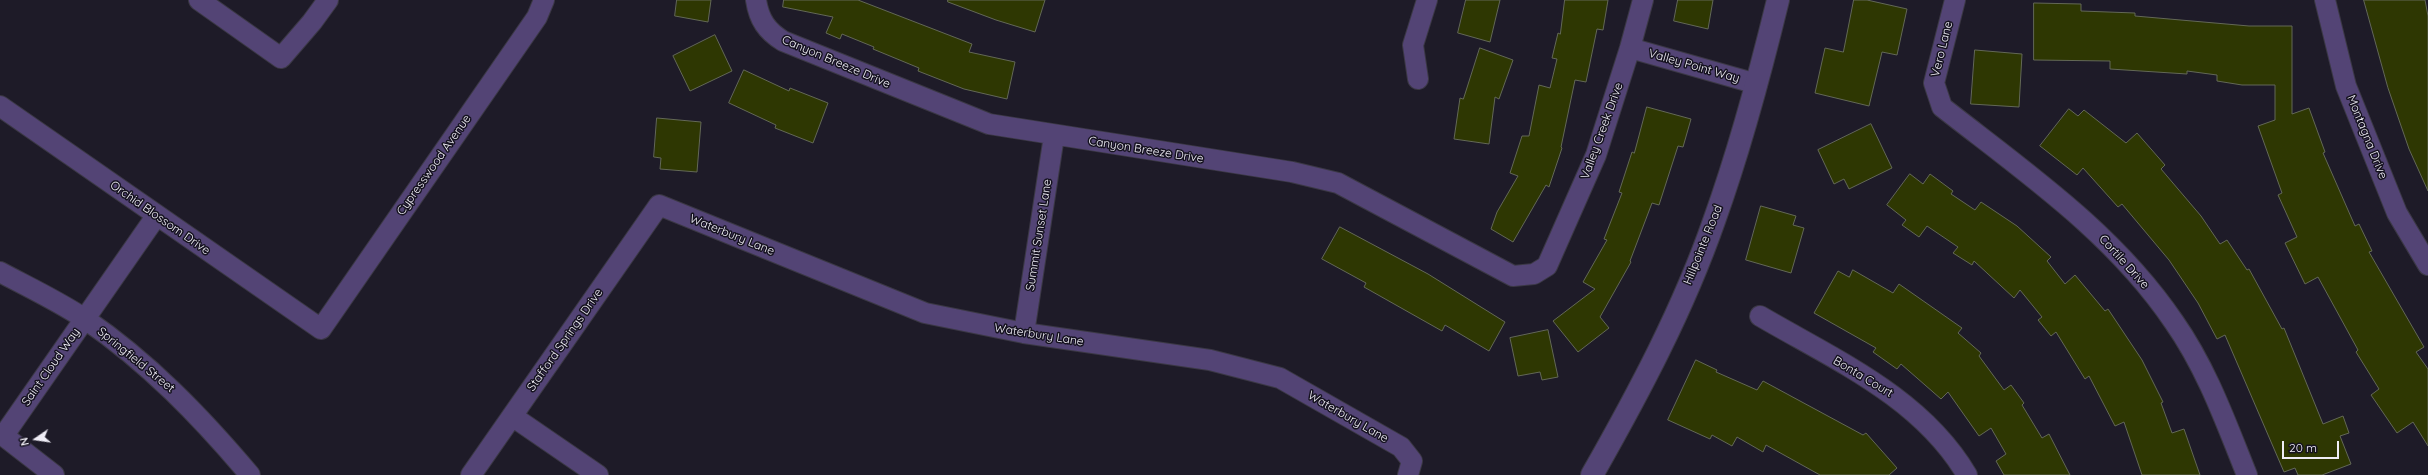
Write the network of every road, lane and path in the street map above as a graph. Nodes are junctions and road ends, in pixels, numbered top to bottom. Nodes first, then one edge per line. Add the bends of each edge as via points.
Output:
1 (199, 0) edge
2 (328, 0) edge
3 (544, 0) edge
4 (1427, 0) edge
5 (1643, 0) edge
6 (1778, 0) edge
7 (1955, 0) edge
8 (2325, 0) edge
9 (758, 9) edge
10 (1630, 48) junction
11 (1418, 79) dead end
12 (1757, 84) junction
13 (1938, 98) joint
14 (0, 106) edge
15 (1054, 136) junction
16 (659, 205) joint
17 (157, 215) junction
18 (2428, 265) edge
19 (0, 272) edge
20 (1534, 274) joint
21 (1760, 316) dead end
22 (85, 319) junction
23 (321, 329) joint
24 (1024, 334) junction
25 (512, 416) junction
26 (2, 434) edge
27 (1410, 468) edge
28 (54, 475) edge
29 (250, 475) edge
30 (471, 475) edge
31 (598, 475) edge
32 (1592, 475) edge
33 (1967, 475) edge
34 (2247, 475) edge

1 - 2 street via 281,58
3 - 23 street, Cypresswood Avenue via 537,17
4 - 11 street via 1413,45
5 - 10 street, Valley Creek Drive
6 - 12 street, Hillpointe Road
7 - 13 street, Vero Lane via 1934,83
8 - 18 street, Montagna Drive via 2346,86 2397,213
9 - 15 street, Canyon Breeze Drive via 769,32 783,42 989,124
10 - 12 street, Valley Point Way
10 - 20 street, Valley Creek Drive via 1596,155 1547,266
12 - 32 street, Hillpointe Road via 1714,222 1679,305 1637,396
13 - 34 street, Cortile Drive via 1942,107 2081,216 2134,270 2175,322 2213,388
14 - 17 street, Orchid Blossom Drive
15 - 20 street, Canyon Breeze Drive via 1292,172 1338,183 1513,276
15 - 24 street, Summit Sunset Lane
16 - 24 street, Waterbury Lane via 925,313
16 - 25 street, Stafford Springs Drive
17 - 22 street, Saint Cloud Way
17 - 23 street, Orchid Blossom Drive
19 - 22 street, Springfield Street
21 - 33 street, Bonta Court via 1890,392 1928,424
22 - 26 street, Saint Cloud Way
22 - 29 street, Springfield Street via 165,382 211,428
24 - 27 street, Waterbury Lane via 1210,360 1280,378 1401,447
25 - 30 street, Stafford Springs Drive
25 - 31 street
26 - 28 street

